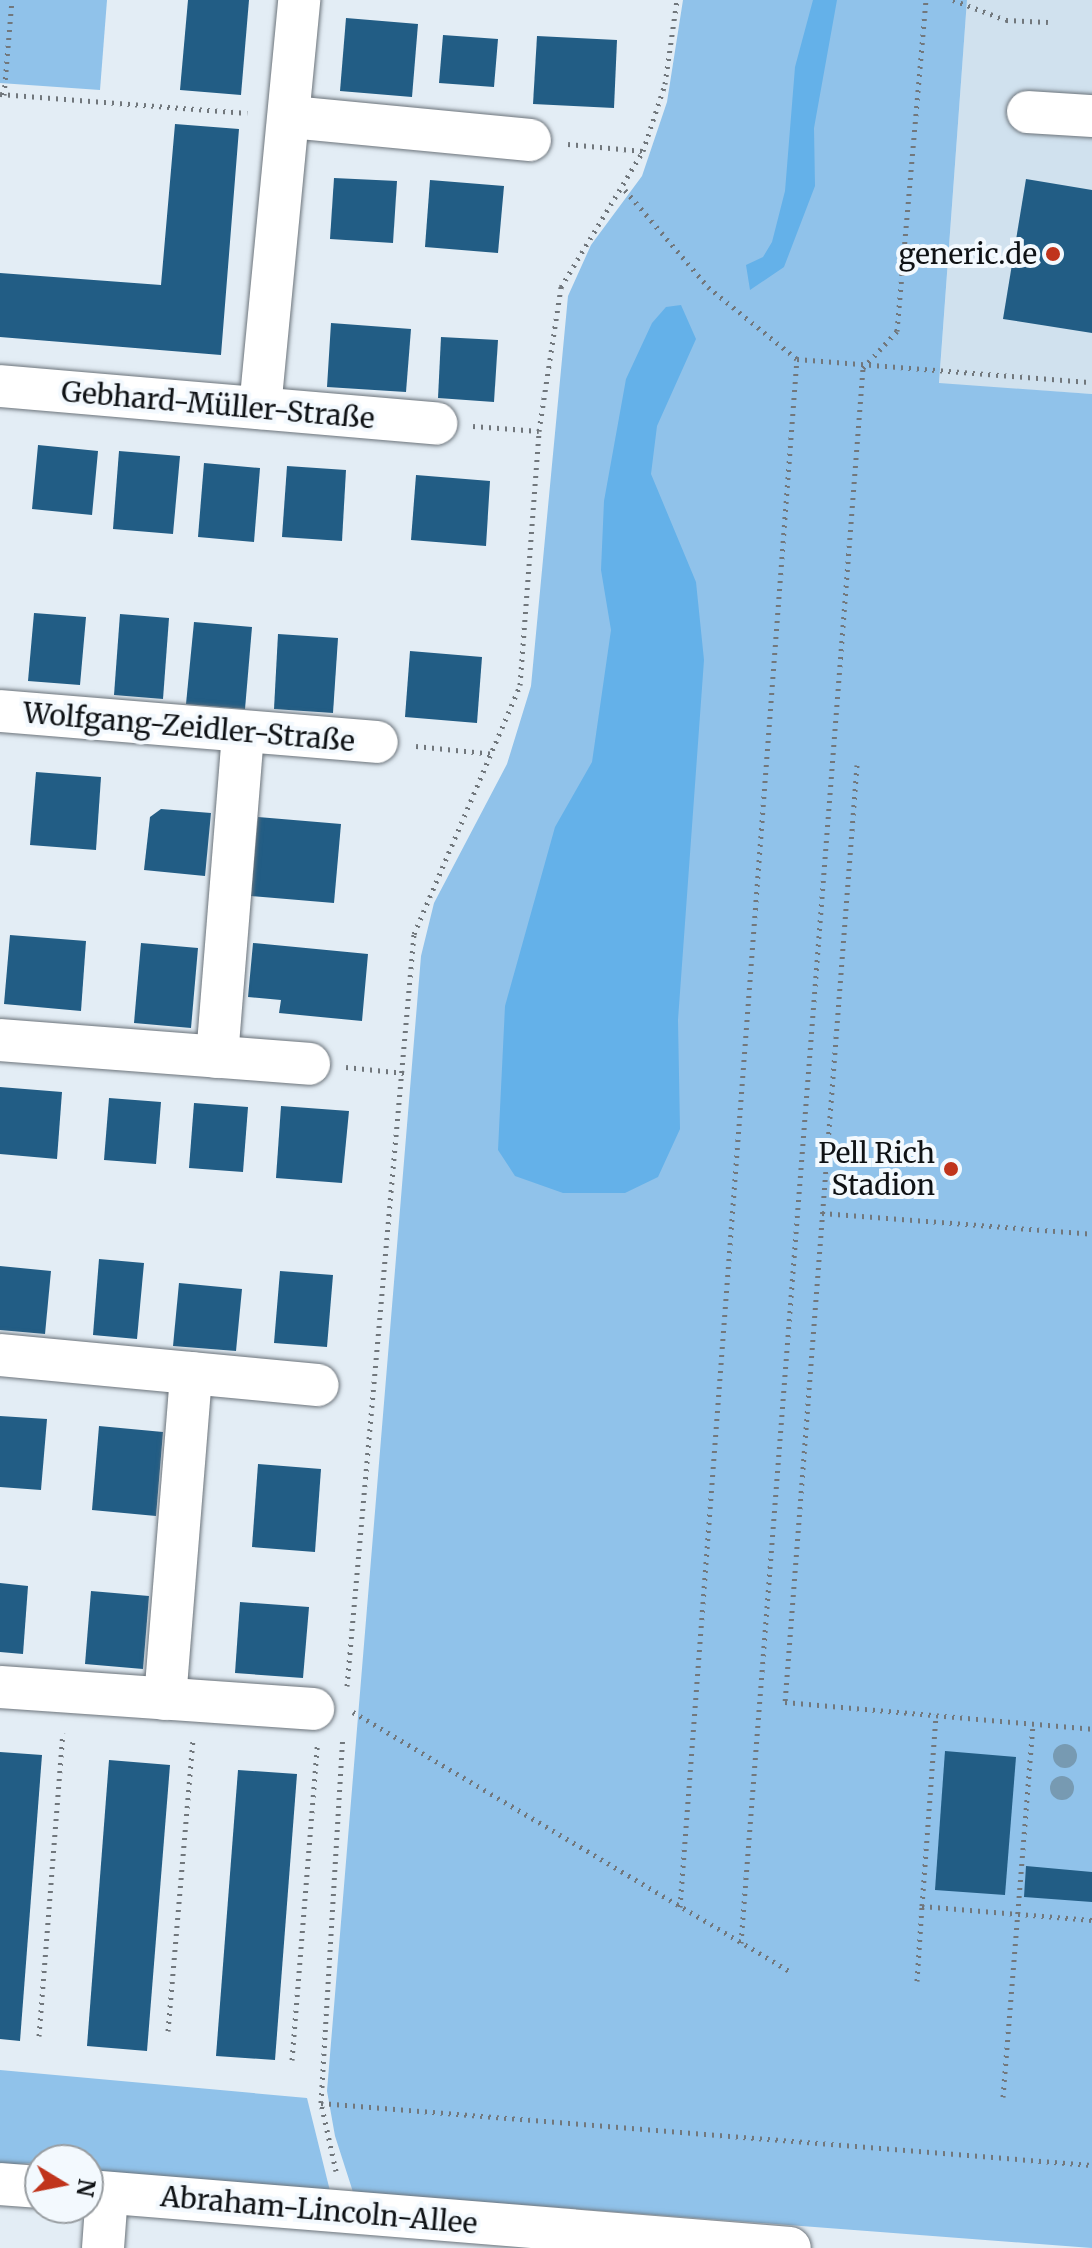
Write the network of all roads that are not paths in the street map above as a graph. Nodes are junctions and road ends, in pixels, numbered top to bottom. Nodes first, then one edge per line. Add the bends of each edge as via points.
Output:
1 (299, 0) edge
2 (1028, 112) dead end
3 (1092, 116) edge
4 (291, 117) junction
5 (530, 140) road end
6 (0, 386) edge
7 (260, 408) junction
8 (436, 423) road end
9 (0, 711) edge
10 (243, 732) junction
11 (377, 742) road end
12 (0, 1040) edge
13 (217, 1057) junction
14 (309, 1064) road end
15 (0, 1355) edge
16 (191, 1373) junction
17 (318, 1385) dead end
18 (0, 1687) edge
19 (181, 1700) junction
20 (330, 1701) road end
21 (0, 2184) edge
22 (24, 2186) edge
23 (104, 2192) edge
24 (101, 2224) edge
25 (103, 2248) edge
26 (790, 2248) edge

1 - 4 street
2 - 3 street
4 - 5 street
4 - 7 street
6 - 7 street, Gebhard-Müller-Straße
7 - 8 street, Gebhard-Müller-Straße
9 - 10 street, Wolfgang-Zeidler-Straße
10 - 11 street, Wolfgang-Zeidler-Straße
10 - 13 street
12 - 13 street
13 - 14 street
15 - 16 street
16 - 17 street
16 - 19 street
18 - 19 street
19 - 20 street
21 - 22 street
23 - 26 street, Abraham-Lincoln-Allee
24 - 25 street

